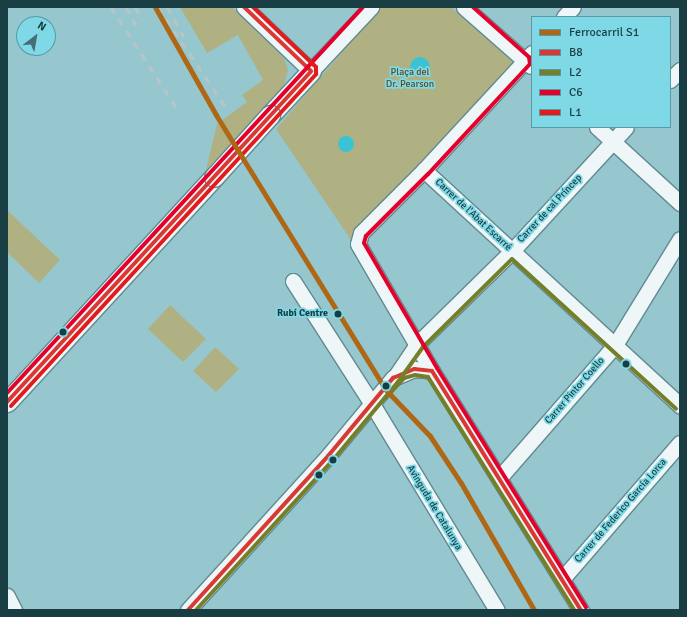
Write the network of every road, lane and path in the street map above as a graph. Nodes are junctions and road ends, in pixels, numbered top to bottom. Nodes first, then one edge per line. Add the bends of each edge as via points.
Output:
1 (244, 7) edge
2 (371, 7) edge
3 (464, 7) edge
4 (573, 7) edge
5 (565, 16) edge
6 (530, 60) edge
7 (680, 70) edge
8 (311, 71) junction
9 (671, 79) edge
10 (597, 128) edge
11 (625, 128) edge
12 (612, 142) junction
13 (424, 170) junction
14 (680, 203) edge
15 (680, 239) edge
16 (512, 251) junction
17 (293, 281) dead end
18 (418, 343) junction
19 (615, 345) junction
20 (432, 371) junction
21 (394, 378) junction
22 (7, 402) edge
23 (372, 404) junction
24 (680, 405) edge
25 (680, 443) edge
26 (500, 477) junction
27 (562, 579) junction
28 (7, 596) edge
29 (14, 610) edge
30 (188, 610) edge
31 (497, 610) edge
32 (581, 610) edge

1 - 8 street
2 - 8 street
3 - 6 street
4 - 5 street
6 - 13 street
7 - 9 street
8 - 22 street, bridge
10 - 12 street
11 - 12 street, Carrer de cal Príncep
12 - 14 street
12 - 16 street, Carrer de cal Príncep
13 - 16 street, Carrer de l'Abat Escarré
13 - 18 street via 361,233 358,244
15 - 19 street, Carrer Pintor Coello
16 - 18 street, Carrer de cal Príncep
16 - 19 street, Carrer de l'Abat Escarré
17 - 23 street, Avinguda de Catalunya
18 - 20 street
18 - 21 street, Carrer de cal Príncep
19 - 24 street, Carrer de l'Abat Escarré
19 - 26 street, Carrer Pintor Coello
20 - 21 street via 414,369
20 - 26 street
21 - 23 street, Carrer de cal Príncep
23 - 30 street, Carrer de cal Príncep
23 - 31 street, Avinguda de Catalunya
25 - 27 street, Carrer de Federico García Lorca
26 - 27 street
27 - 32 street
28 - 29 street

